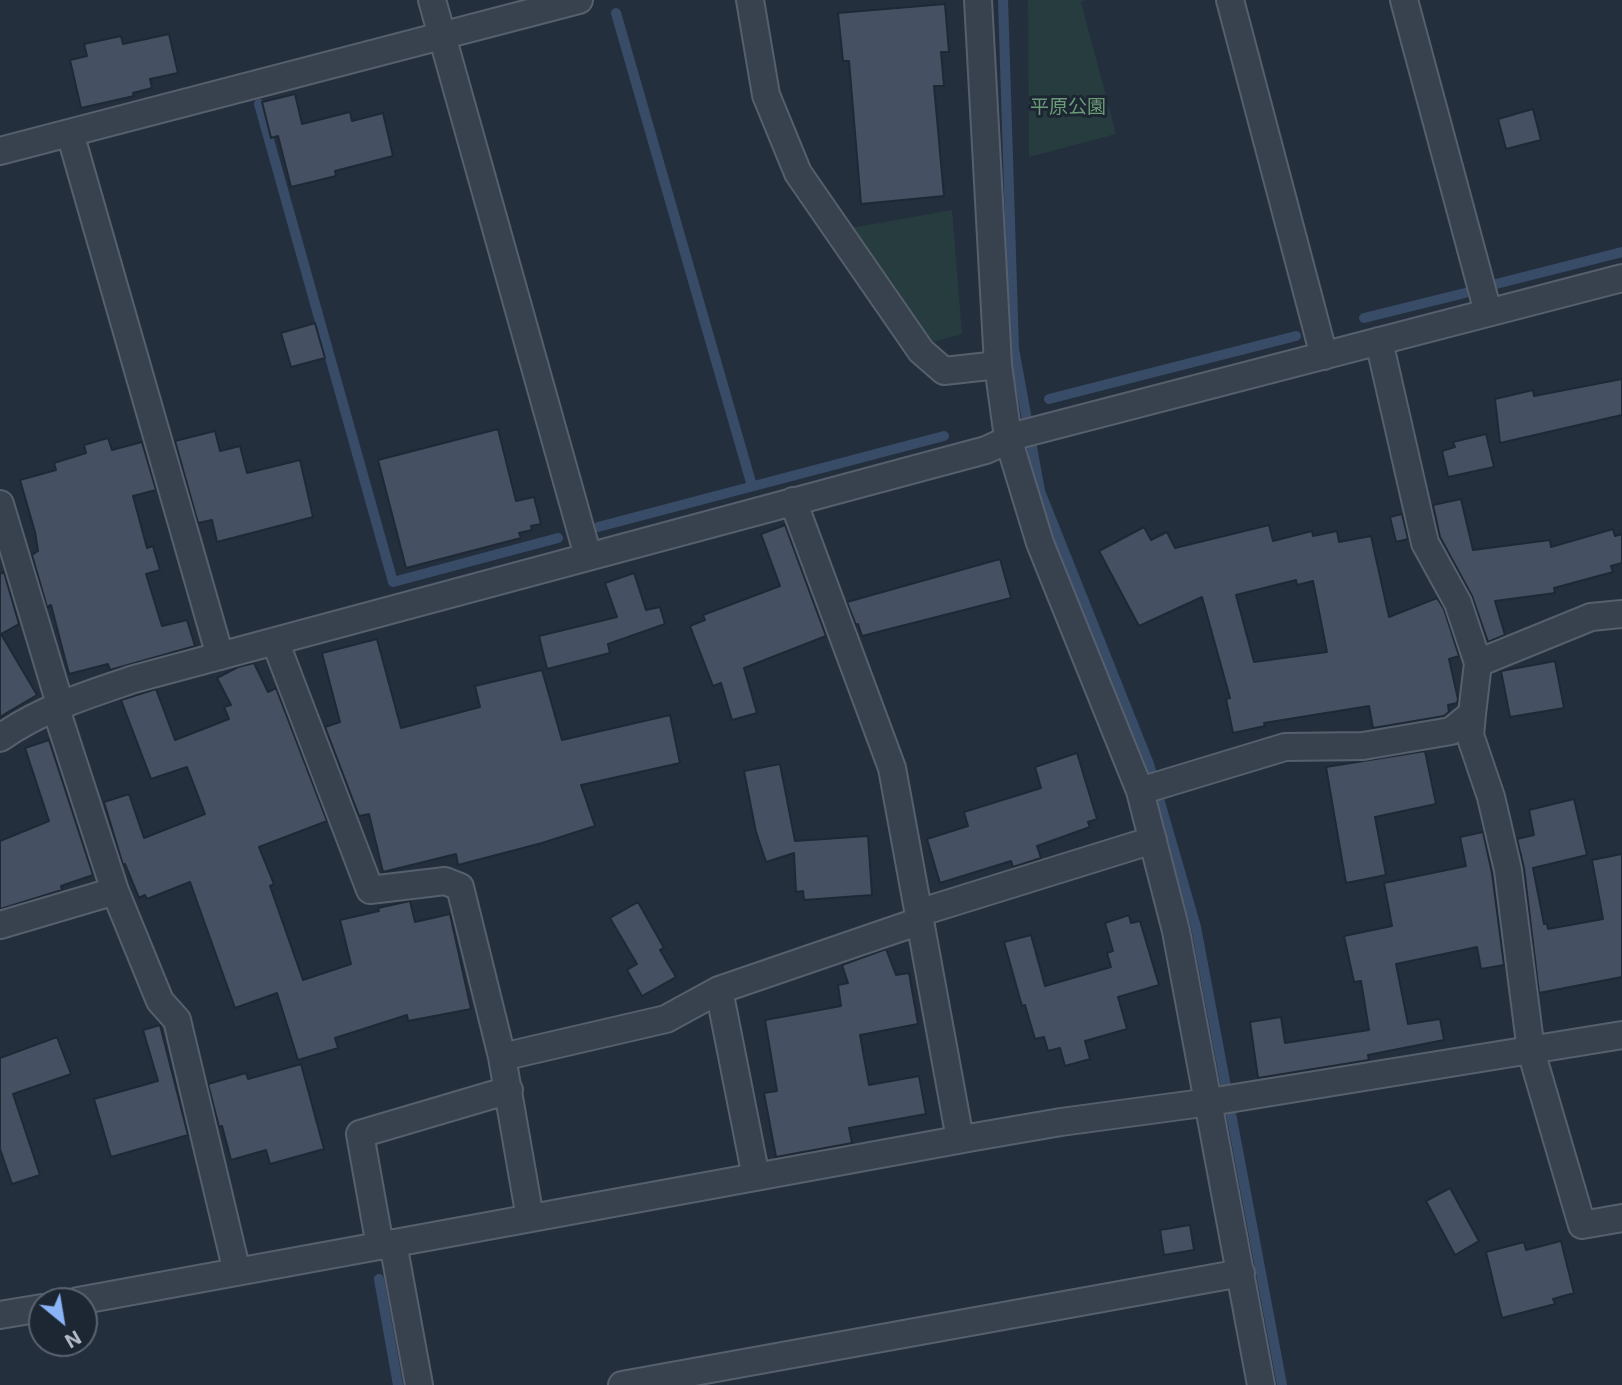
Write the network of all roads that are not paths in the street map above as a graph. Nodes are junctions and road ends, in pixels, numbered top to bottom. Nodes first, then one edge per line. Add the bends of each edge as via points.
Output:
1 (432, 0) edge
2 (579, 0) edge
3 (750, 0) edge
4 (978, 0) edge
5 (1230, 0) edge
6 (1404, 0) edge
7 (442, 35) junction
8 (70, 133) junction
9 (0, 151) edge
10 (1622, 278) edge
11 (1488, 313) junction
12 (1379, 341) junction
13 (1324, 356) junction
14 (998, 365) junction
15 (1014, 437) junction
16 (793, 501) junction
17 (0, 504) edge
18 (588, 556) junction
19 (1622, 614) edge
20 (275, 641) junction
21 (220, 656) junction
22 (1478, 663) junction
23 (57, 705) junction
24 (1472, 714) junction
25 (0, 738) edge
26 (1145, 790) junction
27 (1153, 840) junction
28 (116, 891) junction
29 (919, 917) junction
30 (0, 925) edge
31 (719, 990) junction
32 (1622, 1035) edge
33 (1531, 1051) junction
34 (502, 1057) junction
35 (509, 1090) junction
36 (1214, 1102) junction
37 (960, 1139) junction
38 (755, 1177) junction
39 (530, 1218) junction
40 (1622, 1218) edge
41 (386, 1245) junction
42 (237, 1272) junction
43 (1241, 1273) junction
44 (98, 1297) edge
45 (28, 1310) edge
46 (0, 1315) edge
47 (419, 1385) edge
48 (622, 1385) edge
49 (1261, 1385) edge

1 - 7 street
2 - 7 street
3 - 14 street via 766,95 797,173 921,351 944,371
4 - 14 street
5 - 13 street
6 - 11 street
7 - 8 street
7 - 18 street
8 - 9 street
8 - 21 street
10 - 11 street
11 - 12 street
12 - 13 street
12 - 22 street via 1425,543 1458,603
13 - 15 street
14 - 15 street
15 - 16 street via 986,450
15 - 26 street via 1040,543
16 - 18 street
16 - 29 street via 892,768
17 - 23 street
18 - 20 street
19 - 22 street via 1591,617
20 - 21 street
20 - 34 street via 370,890 445,881 460,887
21 - 23 street
22 - 24 street
23 - 25 street
23 - 28 street
24 - 26 street via 1451,731 1363,746 1285,747
24 - 33 street via 1470,735 1508,870
26 - 27 street
27 - 29 street
27 - 36 street
28 - 30 street
28 - 42 street via 160,1002 177,1020
29 - 31 street
29 - 37 street
31 - 34 street via 666,1019
31 - 38 street
32 - 33 street
33 - 36 street
33 - 40 street via 1582,1225
34 - 35 street
35 - 39 street
35 - 41 street via 360,1135
36 - 37 street
36 - 43 street
37 - 38 street
38 - 39 street
39 - 41 street
41 - 42 street
41 - 47 street
42 - 44 street
43 - 48 street
43 - 49 street
45 - 46 street

